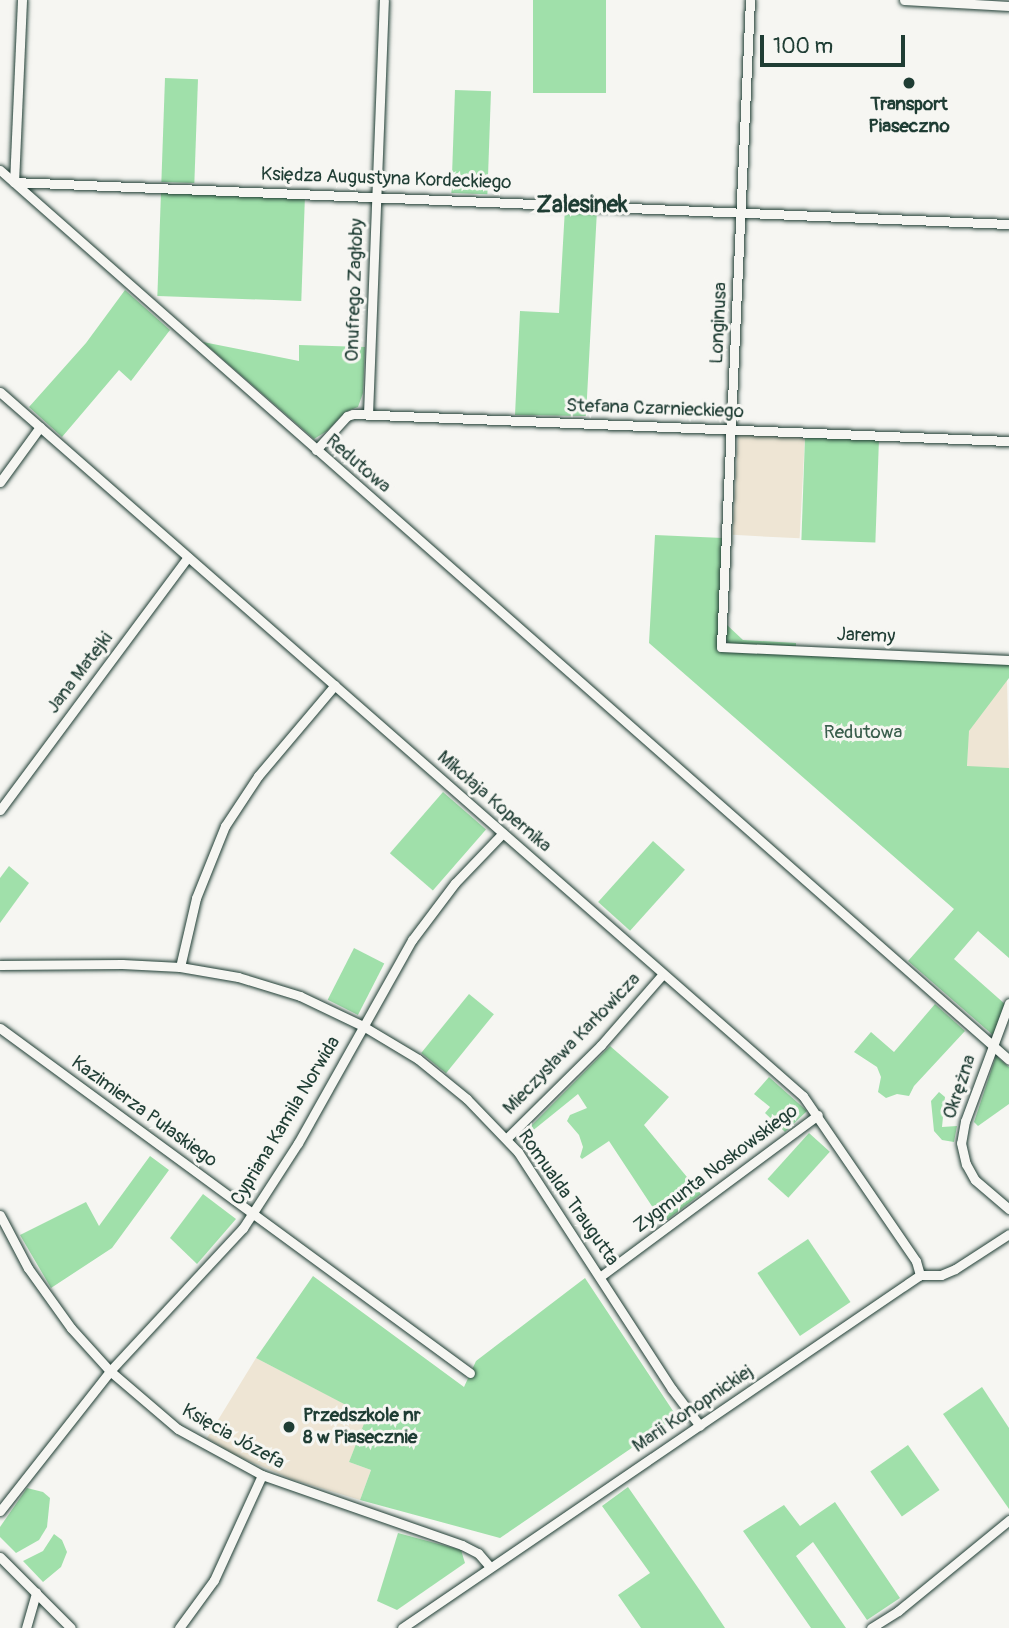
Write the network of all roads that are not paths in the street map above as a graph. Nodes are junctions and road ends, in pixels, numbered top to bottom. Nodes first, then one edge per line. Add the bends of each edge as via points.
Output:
1 (22, 0) edge
2 (384, 0) edge
3 (750, 0) edge
4 (904, 0) edge
5 (1009, 6) edge
6 (0, 170) edge
7 (14, 182) junction
8 (377, 196) junction
9 (741, 212) junction
10 (1009, 224) edge
11 (0, 392) edge
12 (368, 414) junction
13 (40, 427) junction
14 (731, 429) junction
15 (1009, 441) edge
16 (316, 450) junction
17 (0, 482) edge
18 (188, 557) junction
19 (721, 647) joint
20 (1009, 660) edge
21 (335, 685) junction
22 (0, 810) edge
23 (503, 833) junction
24 (0, 965) edge
25 (180, 967) junction
26 (663, 974) junction
27 (1009, 1003) edge
28 (363, 1026) junction
29 (0, 1028) edge
30 (993, 1046) junction
31 (1009, 1060) edge
32 (817, 1115) junction
33 (507, 1138) junction
34 (1009, 1209) edge
35 (252, 1214) junction
36 (0, 1217) edge
37 (1009, 1234) edge
38 (920, 1275) junction
39 (601, 1276) junction
40 (110, 1371) junction
41 (470, 1373) dead end
42 (700, 1426) junction
43 (262, 1475) junction
44 (0, 1511) edge
45 (1009, 1520) edge
46 (0, 1557) edge
47 (490, 1567) junction
48 (36, 1592) junction
49 (26, 1628) edge
50 (71, 1628) edge
51 (179, 1628) edge
52 (402, 1628) edge
53 (871, 1628) edge

1 - 7 street
2 - 8 street, Onufrego Zagłoby
3 - 9 street, Longinusa
4 - 5 street
6 - 7 street, Redutowa
7 - 8 street, Księdza Augustyna Kordeckiego
7 - 16 street, Redutowa
8 - 9 street, Księdza Augustyna Kordeckiego
8 - 12 street, Onufrego Zagłoby
9 - 10 street, Księdza Augustyna Kordeckiego
9 - 14 street, Longinusa
11 - 13 street, Mikołaja Kopernika
12 - 14 street, Stefana Czarnieckiego
12 - 16 street, Stefana Czarnieckiego via 347,416
13 - 17 street
13 - 18 street, Mikołaja Kopernika
14 - 15 street, Stefana Czarnieckiego
14 - 19 street, Longinusa
16 - 30 street, Redutowa
18 - 21 street, Mikołaja Kopernika
18 - 22 street, Jana Matejki
19 - 20 street, Jaremy
21 - 23 street, Mikołaja Kopernika
21 - 25 street via 258,776 225,826 196,898
23 - 26 street, Mikołaja Kopernika
23 - 28 street, Cypriana Kamila Norwida via 432,911
24 - 25 street, Romualda Traugutta
25 - 28 street, Romualda Traugutta via 261,982
26 - 32 street, Mikołaja Kopernika via 803,1096
26 - 33 street, Mieczysława Karłowicza via 601,1045
27 - 30 street, Okrężna
28 - 33 street, Romualda Traugutta via 443,1077
28 - 35 street, Cypriana Kamila Norwida via 298,1143
29 - 35 street, Kazimierza Pułaskiego
30 - 31 street, Redutowa
30 - 34 street, Okrężna via 961,1143 975,1180
32 - 38 street, Mikołaja Kopernika via 916,1261
32 - 39 street, Zygmunta Noskowskiego
33 - 39 street, Romualda Traugutta
35 - 40 street, Cypriana Kamila Norwida
35 - 41 street, Kazimierza Pułaskiego
36 - 40 street, Księcia Józefa via 48,1299
37 - 38 street, Marii Konopnickiej via 955,1269 941,1275
38 - 42 street, Marii Konopnickiej
39 - 42 street, Romualda Traugutta
40 - 43 street, Księcia Józefa via 178,1429
40 - 44 street, Cypriana Kamila Norwida
42 - 47 street, Marii Konopnickiej
43 - 47 street, Księcia Józefa via 462,1545 478,1553
43 - 51 street via 214,1580
45 - 53 street
46 - 48 street
47 - 52 street, Marii Konopnickiej
48 - 49 street
48 - 50 street

